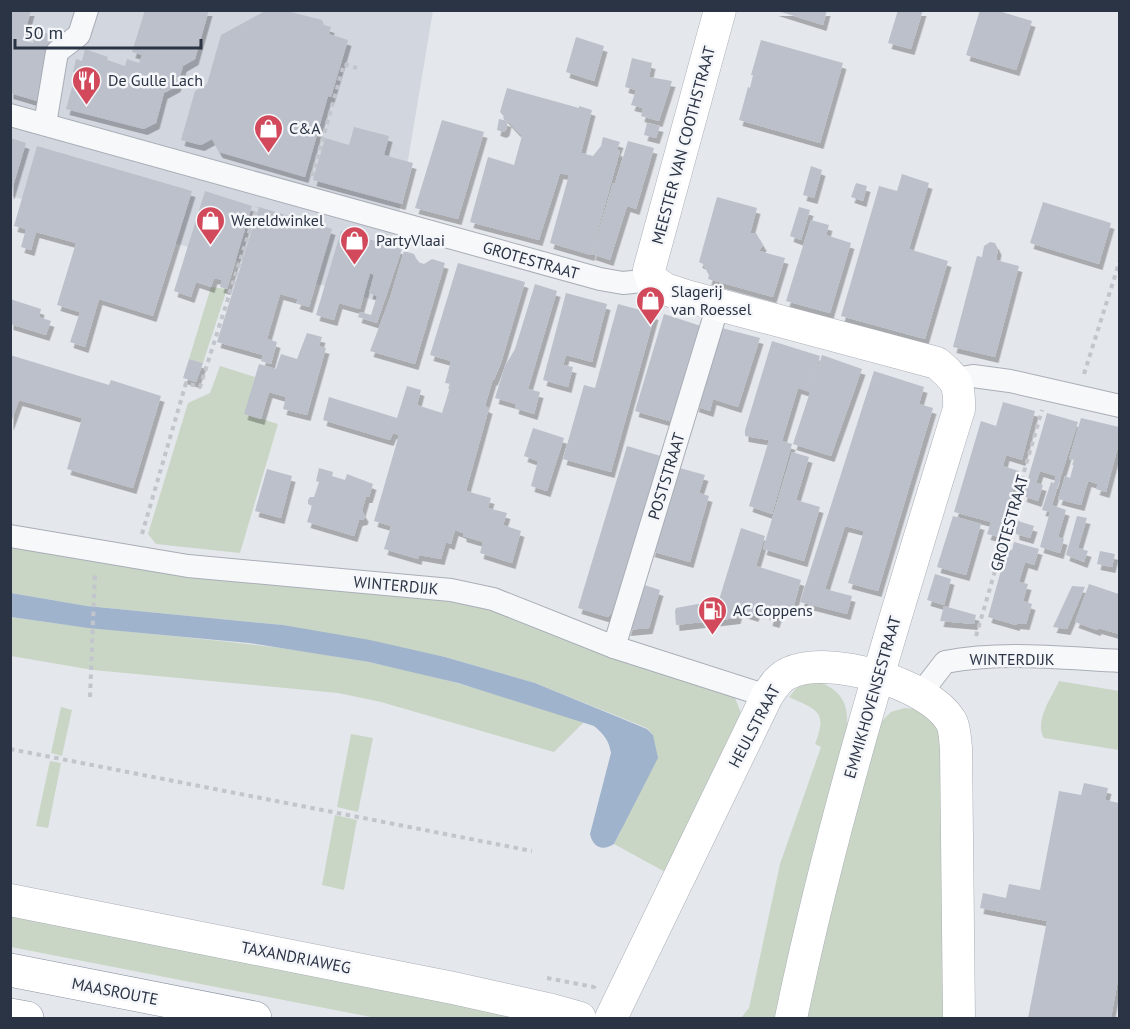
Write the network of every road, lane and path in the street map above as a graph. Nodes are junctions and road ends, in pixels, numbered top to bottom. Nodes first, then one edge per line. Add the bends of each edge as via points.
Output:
1 (87, 10) edge
2 (720, 10) edge
3 (357, 68) dead end
4 (10, 115) edge
5 (45, 124) junction
6 (264, 186) junction
7 (306, 197) junction
8 (1119, 260) edge
9 (652, 280) junction
10 (718, 305) junction
11 (955, 379) junction
12 (1048, 389) junction
13 (1077, 396) junction
14 (1118, 401) edge
15 (10, 536) edge
16 (135, 558) junction
17 (94, 586) dead end
18 (614, 647) junction
19 (969, 657) junction
20 (1119, 661) edge
21 (877, 677) junction
22 (921, 693) junction
23 (767, 696) junction
24 (90, 697) dead end
25 (10, 749) edge
26 (532, 851) dead end
27 (10, 900) edge
28 (10, 970) edge
29 (10, 1015) edge
30 (27, 1018) edge
31 (255, 1018) edge
32 (580, 1018) edge
33 (611, 1018) edge
34 (791, 1018) edge
35 (959, 1018) edge

1 - 5 street via 79,35 57,52
2 - 9 street, MEESTER VAN COOTHSTRAAT via 649,270
3 - 7 path via 344,64
4 - 5 street, GROTESTRAAT
5 - 6 street, GROTESTRAAT via 164,151
6 - 7 street, GROTESTRAAT
6 - 16 path via 200,387 186,383
7 - 9 street, GROTESTRAAT via 600,279 623,283
8 - 13 path
9 - 10 street via 665,289
10 - 11 street via 937,363
10 - 18 street, POSTSTRAAT
11 - 12 street via 973,376
11 - 21 street, EMMIKHOVENSESTRAAT via 960,390 959,409
12 - 13 street
12 - 19 path, GROTESTRAAT
13 - 14 street
15 - 16 street, WINTERDIJK
16 - 18 street, WINTERDIJK via 452,590 493,599
17 - 24 path
18 - 23 street, WINTERDIJK
19 - 20 street, WINTERDIJK
19 - 22 street, WINTERDIJK via 945,662
21 - 22 street, HEULSTRAAT
21 - 23 street, HEULSTRAAT via 835,666 814,667 789,672
21 - 34 street, EMMIKHOVENSESTRAAT via 821,881
22 - 35 street, HEULSTRAAT via 951,722 956,748
23 - 33 street, HEULSTRAAT
25 - 26 path
27 - 32 street, TAXANDRIAWEG via 453,988
28 - 31 highway, MAASROUTE
29 - 30 highway

